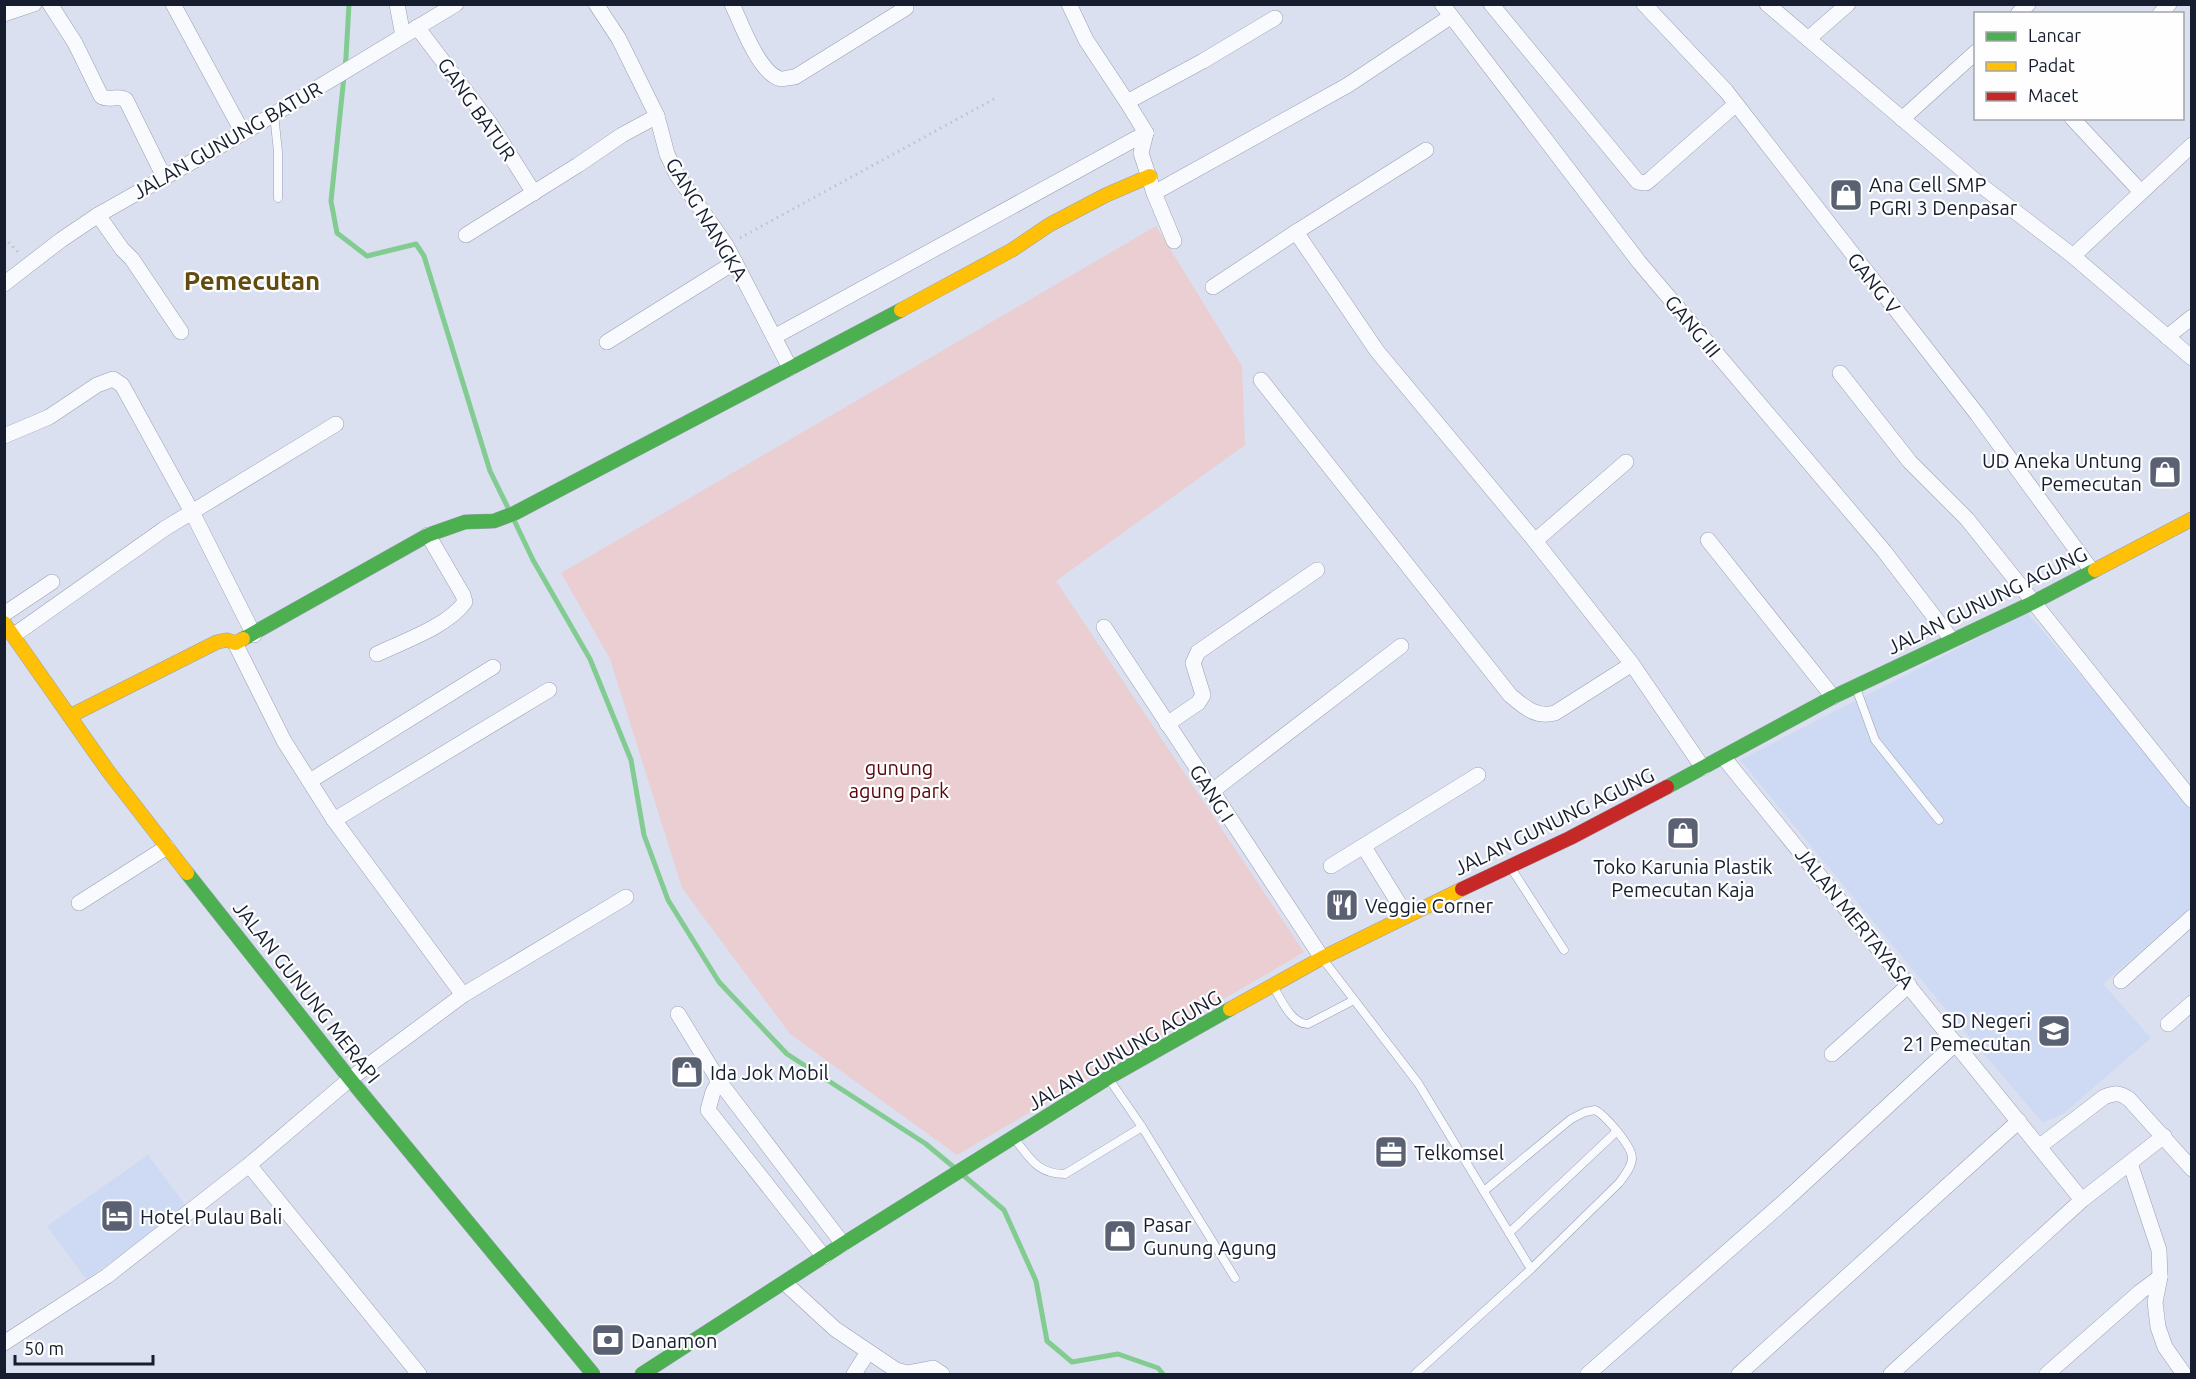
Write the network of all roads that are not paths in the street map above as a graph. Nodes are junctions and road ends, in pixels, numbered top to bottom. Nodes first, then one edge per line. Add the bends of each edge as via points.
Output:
1 (34, 4) edge
2 (50, 4) edge
3 (173, 4) edge
4 (397, 4) edge
5 (456, 4) edge
6 (596, 4) edge
7 (732, 4) edge
8 (1069, 4) edge
9 (1491, 4) edge
10 (1644, 4) edge
11 (1767, 4) edge
12 (1848, 4) edge
13 (906, 8) dead end
14 (1446, 11) edge
15 (4, 14) edge
16 (1275, 18) dead end
17 (417, 27) junction
18 (404, 36) junction
19 (1808, 39) junction
20 (1974, 54) edge
21 (1127, 102) junction
22 (1736, 104) junction
23 (274, 114) junction
24 (657, 116) junction
25 (1902, 119) junction
26 (2074, 120) edge
27 (243, 133) junction
28 (1146, 133) junction
29 (2192, 145) edge
30 (1426, 150) dead end
31 (1150, 176) junction
32 (164, 177) junction
33 (2141, 192) junction
34 (534, 193) junction
35 (1154, 193) junction
36 (278, 198) dead end
37 (98, 215) junction
38 (1296, 232) junction
39 (466, 235) dead end
40 (1174, 241) dead end
41 (2073, 256) junction
42 (735, 262) junction
43 (4, 284) edge
44 (1213, 287) dead end
45 (2192, 317) edge
46 (181, 332) dead end
47 (774, 337) junction
48 (2167, 337) junction
49 (607, 342) dead end
50 (2192, 358) edge
51 (790, 368) junction
52 (1840, 373) dead end
53 (1261, 381) dead end
54 (336, 424) dead end
55 (4, 436) edge
56 (1626, 462) dead end
57 (192, 512) junction
58 (2192, 519) edge
59 (428, 536) junction
60 (1708, 540) dead end
61 (1535, 541) junction
62 (1317, 570) dead end
63 (2092, 571) junction
64 (52, 582) dead end
65 (2032, 603) junction
66 (4, 614) edge
67 (1104, 627) dead end
68 (9, 629) edge
69 (254, 635) junction
70 (1952, 639) junction
71 (235, 642) junction
72 (1401, 646) dead end
73 (377, 654) dead end
74 (1632, 664) junction
75 (493, 667) dead end
76 (1855, 686) junction
77 (549, 690) dead end
78 (1833, 697) junction
79 (70, 716) junction
80 (1167, 724) junction
81 (1724, 758) junction
82 (1704, 768) junction
83 (1478, 775) dead end
84 (309, 781) junction
85 (1211, 792) junction
86 (2192, 800) edge
87 (334, 820) junction
88 (1939, 820) dead end
89 (167, 847) junction
90 (1364, 847) junction
91 (1331, 866) dead end
92 (1510, 867) junction
93 (626, 897) dead end
94 (79, 903) dead end
95 (1406, 915) junction
96 (2192, 917) edge
97 (1564, 950) dead end
98 (1322, 958) junction
99 (2121, 981) dead end
100 (1909, 985) junction
101 (1273, 986) junction
102 (463, 995) junction
103 (1354, 1000) junction
104 (2192, 1003) edge
105 (678, 1014) dead end
106 (2168, 1024) dead end
107 (1956, 1044) junction
108 (1832, 1054) dead end
109 (1108, 1078) junction
110 (350, 1079) junction
111 (719, 1081) junction
112 (2019, 1121) junction
113 (1142, 1127) junction
114 (1616, 1132) junction
115 (2164, 1136) junction
116 (1013, 1138) junction
117 (2040, 1146) junction
118 (2130, 1163) junction
119 (249, 1165) junction
120 (2192, 1168) edge
121 (1484, 1191) junction
122 (2082, 1200) junction
123 (1509, 1233) junction
124 (843, 1244) junction
125 (824, 1257) junction
126 (1531, 1269) junction
127 (2160, 1277) junction
128 (1235, 1278) dead end
129 (785, 1283) junction
130 (6, 1338) edge
131 (868, 1352) junction
132 (419, 1374) edge
133 (593, 1374) edge
134 (642, 1374) edge
135 (854, 1374) edge
136 (942, 1374) edge
137 (1415, 1374) edge
138 (1588, 1374) edge
139 (1739, 1374) edge
140 (1891, 1374) edge
141 (2047, 1374) edge
142 (2184, 1374) edge

1 - 15 street
2 - 32 street via 101,96 126,100
3 - 27 street
4 - 18 street
5 - 17 street, JALAN GUNUNG BATUR
6 - 24 street, GANG NANGKA via 619,39
7 - 13 street via 762,64 781,79 795,77
8 - 21 street via 1086,40
9 - 22 street via 1638,182 1646,183
10 - 22 street, GANG V
11 - 19 street
12 - 19 street
14 - 35 street via 1348,85
14 - 70 street, GANG III via 1639,262 1884,551
16 - 21 street
17 - 18 street, JALAN GUNUNG BATUR
17 - 34 street, GANG BATUR via 489,122
18 - 23 street, JALAN GUNUNG BATUR
19 - 25 street
20 - 25 street
21 - 28 street
22 - 63 street, GANG V via 1977,414
23 - 27 street, JALAN GUNUNG BATUR
23 - 36 lane
24 - 34 street
24 - 42 street, GANG NANGKA via 677,175
25 - 41 street
26 - 33 street
27 - 32 street, JALAN GUNUNG BATUR
28 - 31 street via 1141,153
28 - 47 street
29 - 33 street
30 - 38 street
31 - 35 street
31 - 51 main road via 1049,225 1012,250
32 - 37 street, JALAN GUNUNG BATUR
33 - 41 street
34 - 39 street
35 - 40 street
37 - 43 street, JALAN GUNUNG BATUR
37 - 46 street
38 - 44 street
38 - 61 street via 1377,351
41 - 48 street
42 - 47 street, GANG NANGKA
42 - 49 street
45 - 48 street
47 - 51 street, GANG NANGKA
48 - 50 street
51 - 59 main road via 515,513 495,521 465,522
52 - 65 street via 1910,462 1967,519
53 - 74 street via 1510,695 1525,708 1543,716 1555,713
54 - 57 street
55 - 57 street via 49,417 97,385 113,379 122,385
56 - 61 street
57 - 68 street
57 - 69 street
58 - 63 main road, JALAN GUNUNG AGUNG
59 - 69 main road
59 - 73 street via 465,602 446,620
60 - 78 street
61 - 74 street
62 - 80 street via 1198,651 1193,663 1203,695 1198,703
63 - 65 main road, JALAN GUNUNG AGUNG
64 - 66 street
65 - 70 main road, JALAN GUNUNG AGUNG
65 - 86 street
67 - 80 street, GANG I
68 - 79 main road, JALAN GUNUNG MERAPI
69 - 71 main road
70 - 76 main road, JALAN GUNUNG AGUNG
71 - 79 main road via 217,642
71 - 84 street via 284,741
72 - 85 street
74 - 82 street
75 - 84 street
76 - 78 main road, JALAN GUNUNG AGUNG
76 - 88 lane via 1875,740
77 - 87 street
78 - 81 main road, JALAN GUNUNG AGUNG
79 - 89 main road, JALAN GUNUNG MERAPI
80 - 85 street, GANG I
81 - 82 main road, JALAN GUNUNG AGUNG
81 - 100 street, JALAN MERTAYASA
82 - 92 main road, JALAN GUNUNG AGUNG
83 - 90 street
84 - 87 street
85 - 98 street, GANG I
87 - 102 street
89 - 94 street
89 - 110 main road, JALAN GUNUNG MERAPI
90 - 91 street
90 - 95 street
92 - 95 main road, JALAN GUNUNG AGUNG
92 - 97 lane
93 - 102 street
95 - 98 main road, JALAN GUNUNG AGUNG
96 - 99 street
98 - 101 main road, JALAN GUNUNG AGUNG
98 - 103 lane
100 - 107 street, JALAN MERTAYASA
100 - 108 street
101 - 103 lane via 1301,1024
101 - 109 main road, JALAN GUNUNG AGUNG
102 - 110 street
103 - 121 lane via 1418,1083
104 - 106 street
105 - 111 street
107 - 112 street, JALAN MERTAYASA
107 - 138 street
109 - 113 lane
109 - 116 main road, JALAN GUNUNG AGUNG
110 - 119 street
110 - 133 main road, JALAN GUNUNG MERAPI
111 - 124 street
111 - 125 street via 708,1110
112 - 117 street, JALAN MERTAYASA
112 - 139 street
113 - 116 lane via 1065,1174 1051,1174 1037,1166
113 - 128 lane
114 - 121 lane via 1602,1114 1595,1110 1585,1112 1571,1119
114 - 123 lane
114 - 126 lane via 1630,1148 1629,1168 1619,1183
115 - 117 street via 2129,1099 2115,1093 2104,1097
115 - 118 street
115 - 120 street
116 - 124 main road, JALAN GUNUNG AGUNG
117 - 122 street, JALAN MERTAYASA
118 - 122 street
118 - 127 street via 2159,1250
119 - 130 street via 107,1276
119 - 132 street
121 - 123 lane
122 - 140 street
123 - 126 lane
124 - 125 main road, JALAN GUNUNG AGUNG
125 - 129 main road, JALAN GUNUNG AGUNG
126 - 137 lane
127 - 141 street
127 - 142 street via 2155,1302 2158,1327 2164,1347
129 - 131 street via 835,1329
129 - 134 main road, JALAN GUNUNG AGUNG
131 - 135 street
131 - 136 street via 896,1370 933,1368

